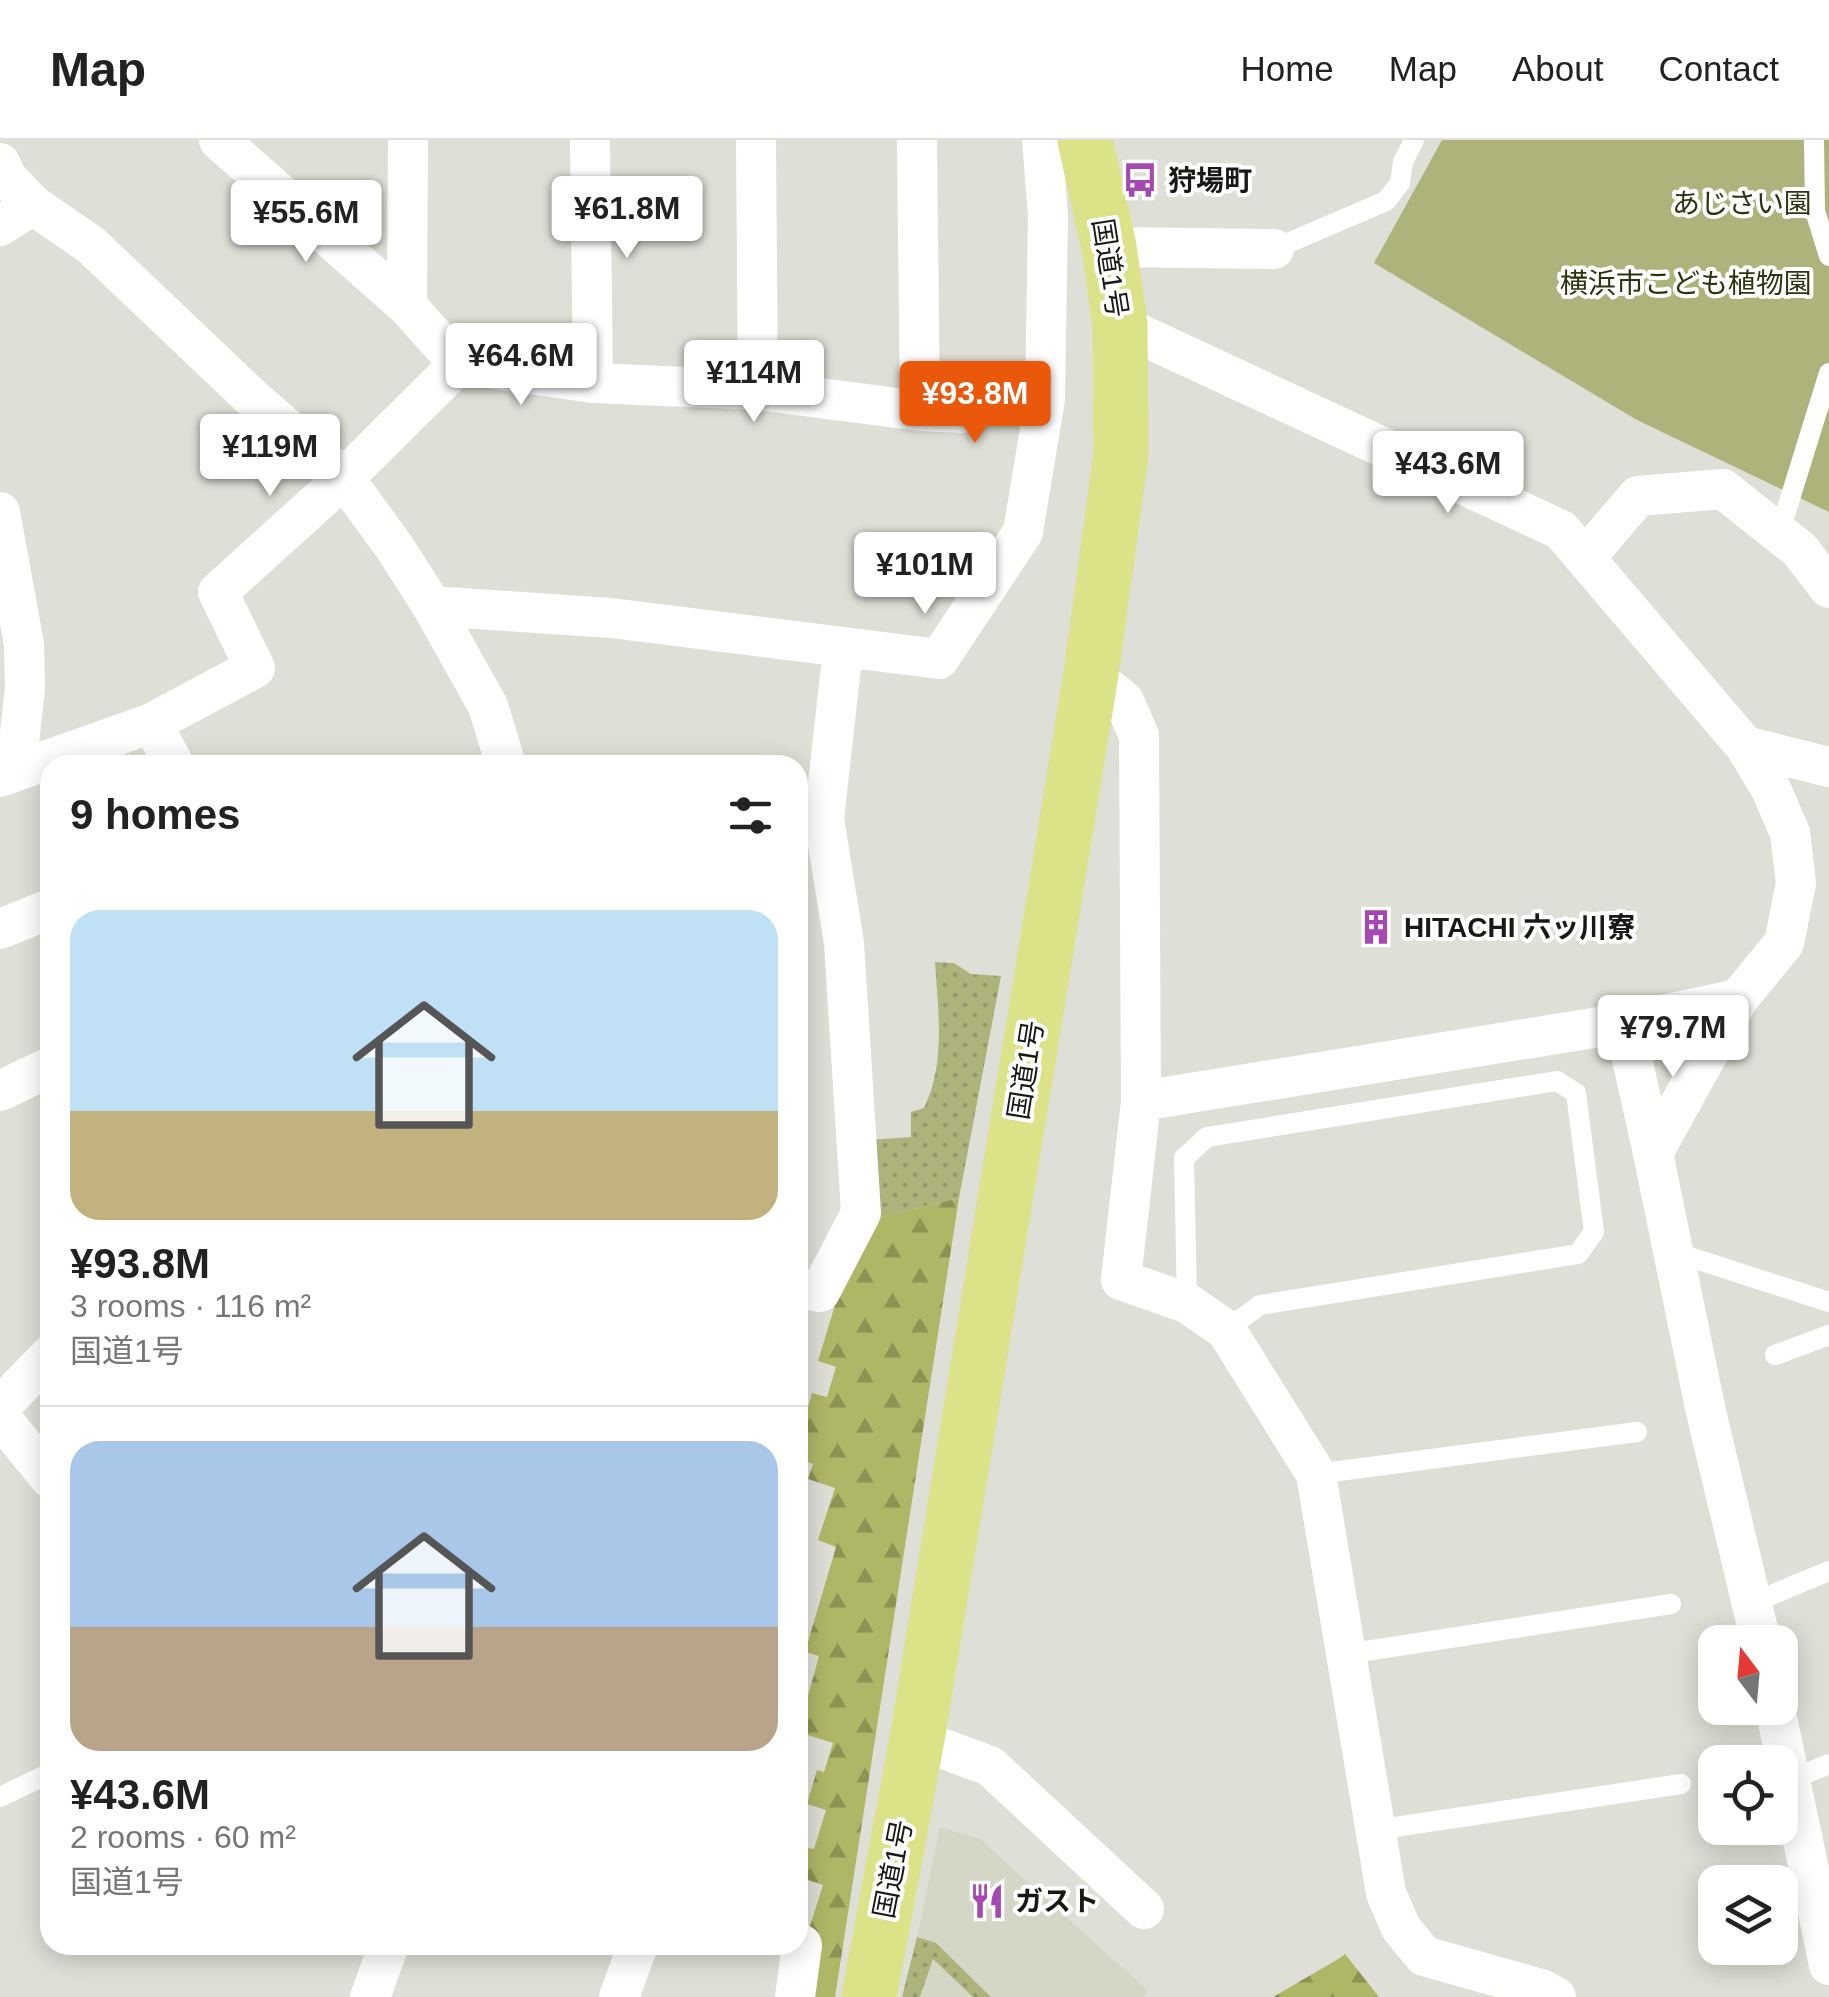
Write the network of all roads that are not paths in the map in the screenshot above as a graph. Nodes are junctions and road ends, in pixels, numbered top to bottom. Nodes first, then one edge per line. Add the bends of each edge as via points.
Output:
1 (219, 140) edge
2 (408, 140) edge
3 (590, 140) edge
4 (756, 140) edge
5 (917, 140) edge
6 (1042, 140) edge
7 (1085, 140) edge
8 (1414, 140) edge
9 (1814, 140) edge
10 (0, 163) edge
11 (16, 216) edge
12 (1109, 247) junction
13 (1274, 249) joint
14 (1829, 256) edge
15 (407, 306) junction
16 (1120, 325) junction
17 (459, 364) junction
18 (1829, 373) edge
19 (593, 383) junction
20 (758, 390) junction
21 (1016, 396) dead end
22 (920, 411) junction
23 (344, 478) junction
24 (0, 512) edge
25 (1779, 534) junction
26 (1585, 558) junction
27 (1829, 588) edge
28 (432, 606) junction
29 (843, 649) junction
30 (1091, 674) junction
31 (152, 724) junction
32 (1744, 746) junction
33 (63, 755) edge
34 (169, 755) edge
35 (503, 755) edge
36 (40, 763) edge
37 (1829, 767) edge
38 (8, 774) edge
39 (40, 913) edge
40 (0, 929) edge
41 (1738, 999) junction
42 (1624, 1023) junction
43 (40, 1072) edge
44 (0, 1092) edge
45 (1141, 1100) junction
46 (1654, 1153) junction
47 (1672, 1251) junction
48 (808, 1290) edge
49 (1829, 1302) edge
50 (1187, 1304) junction
51 (1226, 1330) junction
52 (1829, 1335) edge
53 (1774, 1355) dead end
54 (40, 1365) edge
55 (0, 1407) edge
56 (0, 1417) edge
57 (1637, 1432) dead end
58 (40, 1466) edge
59 (1316, 1474) junction
60 (1829, 1571) edge
61 (1752, 1602) junction
62 (1670, 1604) dead end
63 (1757, 1625) edge
64 (1346, 1654) junction
65 (917, 1739) junction
66 (1829, 1764) edge
67 (1798, 1777) edge
68 (40, 1778) edge
69 (1682, 1784) dead end
70 (0, 1797) edge
71 (1798, 1818) edge
72 (1376, 1830) junction
73 (1144, 1909) dead end
74 (385, 1955) edge
75 (634, 1955) edge
76 (801, 1955) edge
77 (1829, 1964) edge
78 (370, 1997) edge
79 (619, 1997) edge
80 (795, 1997) edge
81 (869, 1997) edge
82 (1556, 1997) edge

1 - 15 street
2 - 15 street
3 - 19 street
4 - 20 street
5 - 22 street
6 - 29 street via 1048,215 1045,399 1024,532 938,659
7 - 12 highway, 国道1号
8 - 13 lane via 1400,183 1386,201
9 - 14 lane via 1815,211
10 - 11 street
11 - 23 street via 91,245
12 - 13 street
12 - 16 highway, 国道1号
15 - 17 street
16 - 26 street via 1561,530
16 - 30 highway, 国道1号 via 1122,454
17 - 19 street
17 - 23 street
18 - 25 lane
19 - 20 street
20 - 22 street
21 - 22 street via 962,413
23 - 28 street
23 - 31 street via 218,592 255,668
24 - 38 street via 24,644 25,688
25 - 26 street via 1723,489 1638,496
25 - 27 street
26 - 32 street
28 - 29 street via 610,618
28 - 35 street via 488,706
29 - 48 street via 824,818 844,943 861,1213 820,1292
30 - 45 street via 1124,700 1138,736
30 - 65 highway, 国道1号
31 - 33 street
31 - 34 street
32 - 37 street
32 - 41 street via 1790,832 1796,883 1784,943
36 - 38 street
39 - 40 street
41 - 42 street
41 - 46 street
42 - 45 street
42 - 46 street
43 - 44 street
45 - 50 street via 1121,1280
46 - 47 street
47 - 49 lane
47 - 61 street
50 - 51 street
50 - 51 lane via 1184,1158 1206,1138 1557,1081 1576,1094 1594,1232 1578,1254 1260,1305
51 - 59 street
52 - 53 lane
54 - 55 street
56 - 58 street
57 - 59 lane
59 - 64 street
60 - 61 lane
61 - 63 street
62 - 64 lane
64 - 72 street
65 - 73 street via 990,1766
65 - 81 highway, 国道1号
66 - 67 lane
68 - 70 lane
69 - 72 lane
71 - 77 street
72 - 82 street via 1386,1893 1401,1928 1424,1956
74 - 78 street
75 - 79 street
76 - 80 street

